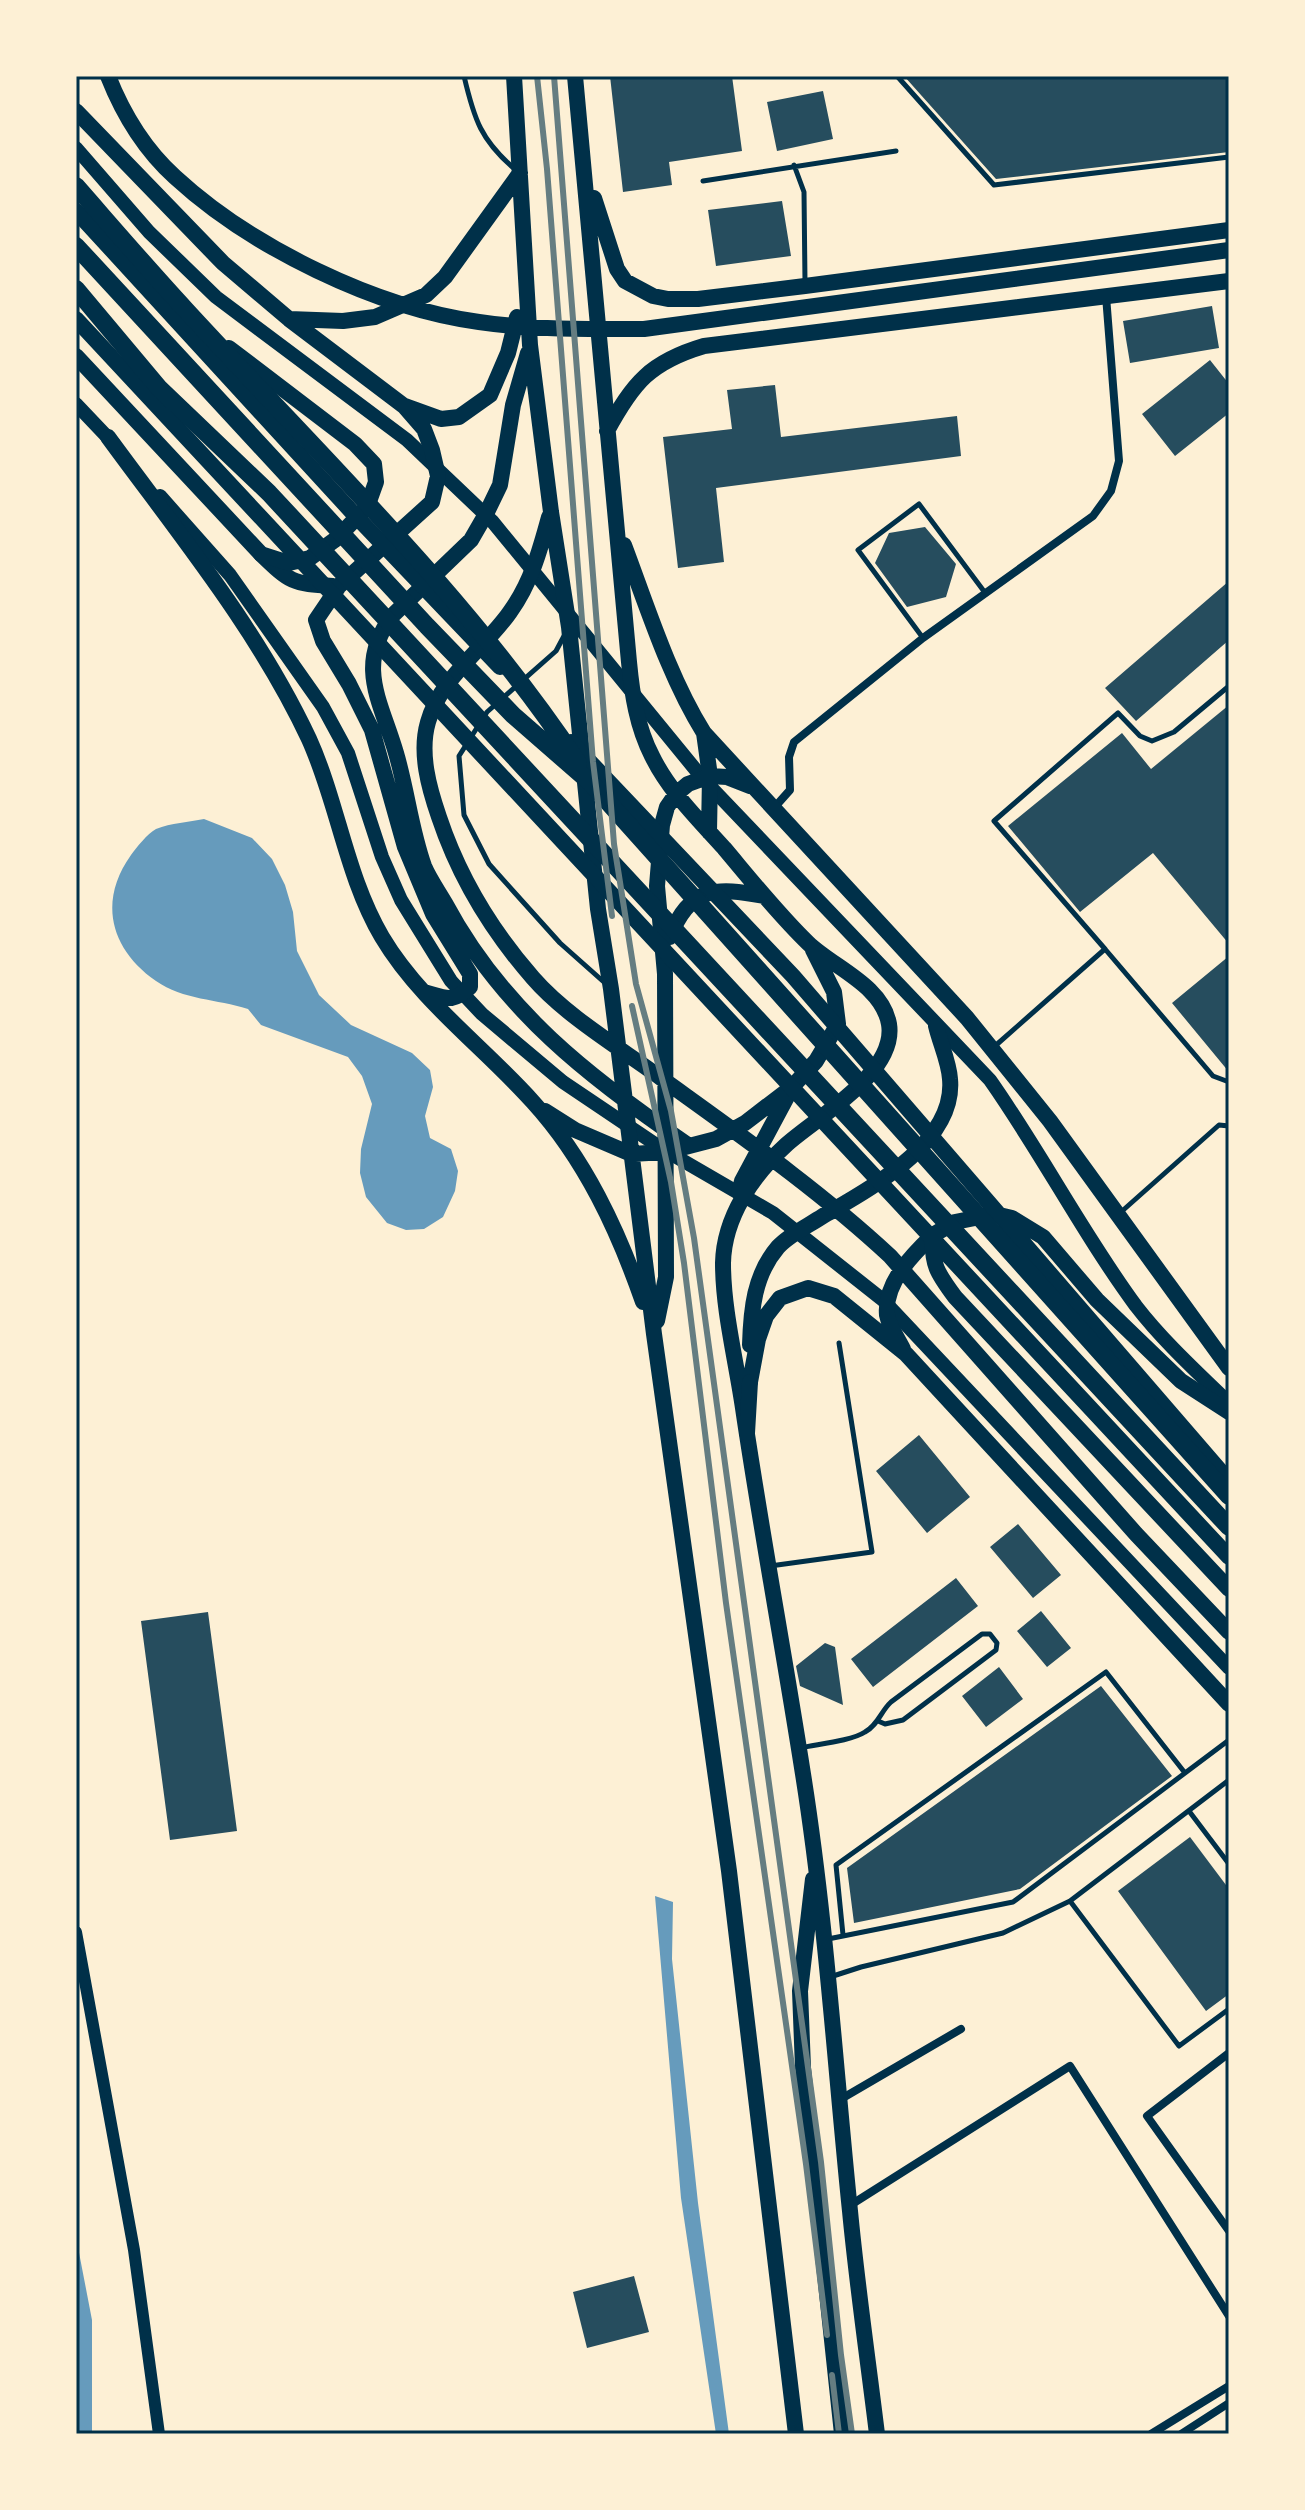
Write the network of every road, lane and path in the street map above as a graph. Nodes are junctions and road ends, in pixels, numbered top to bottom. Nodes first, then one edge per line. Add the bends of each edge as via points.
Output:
1 (108, 76) edge
2 (464, 76) edge
3 (511, 76) edge
4 (575, 76) edge
5 (897, 76) edge
6 (76, 111) edge
7 (76, 148) edge
8 (896, 151) dead end
9 (1229, 157) edge
10 (794, 165) junction
11 (585, 169) junction
12 (520, 173) junction
13 (703, 181) dead end
14 (76, 184) edge
15 (76, 212) edge
16 (1229, 230) edge
17 (76, 246) edge
18 (1224, 251) edge
19 (526, 280) junction
20 (1229, 281) edge
21 (805, 286) junction
22 (76, 289) edge
23 (733, 295) junction
24 (1106, 296) junction
25 (76, 309) edge
26 (76, 319) edge
27 (289, 319) junction
28 (735, 343) junction
29 (530, 345) junction
30 (76, 356) edge
31 (159, 388) junction
32 (76, 404) edge
33 (404, 406) junction
34 (607, 431) junction
35 (108, 437) junction
36 (551, 512) junction
37 (616, 526) junction
38 (261, 554) junction
39 (339, 586) junction
40 (986, 594) junction
41 (569, 627) junction
42 (923, 638) junction
43 (340, 669) junction
44 (373, 678) junction
45 (1229, 686) edge
46 (704, 733) junction
47 (710, 776) junction
48 (591, 783) junction
49 (759, 792) junction
50 (676, 794) junction
51 (774, 808) junction
52 (709, 832) junction
53 (764, 896) junction
54 (811, 946) junction
55 (1105, 949) junction
56 (665, 974) junction
57 (611, 989) junction
58 (424, 992) junction
59 (936, 1026) junction
60 (991, 1049) junction
61 (1229, 1082) edge
62 (792, 1087) junction
63 (625, 1101) junction
64 (534, 1103) junction
65 (1229, 1126) edge
66 (666, 1130) junction
67 (688, 1145) junction
68 (666, 1152) junction
69 (631, 1154) junction
70 (733, 1214) junction
71 (1117, 1215) junction
72 (933, 1235) junction
73 (654, 1334) junction
74 (839, 1343) dead end
75 (906, 1354) junction
76 (1229, 1368) edge
77 (750, 1382) junction
78 (1229, 1403) edge
79 (1229, 1412) edge
80 (747, 1433) junction
81 (1229, 1481) edge
82 (1229, 1496) edge
83 (1229, 1527) edge
84 (1229, 1557) edge
85 (769, 1566) junction
86 (1229, 1589) edge
87 (1229, 1632) edge
88 (1229, 1668) edge
89 (1229, 1704) edge
90 (878, 1721) junction
91 (1229, 1740) edge
92 (799, 1748) junction
93 (1185, 1773) junction
94 (1229, 1780) edge
95 (1189, 1811) junction
96 (816, 1856) junction
97 (1229, 1864) edge
98 (1070, 1901) junction
99 (76, 1932) edge
100 (843, 1935) junction
101 (826, 1939) junction
102 (829, 1977) junction
103 (1229, 2009) edge
104 (961, 2029) dead end
105 (1229, 2053) edge
106 (840, 2099) junction
107 (849, 2206) junction
108 (1229, 2231) edge
109 (1229, 2316) edge
110 (1229, 2386) edge
111 (1229, 2403) edge
112 (159, 2434) edge
113 (796, 2434) edge
114 (842, 2434) edge
115 (877, 2434) edge
116 (1151, 2434) edge
117 (1181, 2434) edge

1 - 18 main road via 131,125 152,152 234,223 348,284 477,322 644,329
2 - 12 lane via 484,137
3 - 12 main road
4 - 11 main road
5 - 9 lane via 994,185
6 - 27 main road via 223,263
7 - 59 main road via 149,232 216,297 407,440 492,521 704,780
8 - 10 lane
10 - 13 lane
10 - 21 lane via 804,192
11 - 23 main road via 625,281 668,299
11 - 34 main road
12 - 19 main road
12 - 27 main road via 445,277 426,295 375,317
14 - 38 main road via 226,345 374,464 376,482 367,507 336,539 310,558 289,563
14 - 48 highway via 184,308 385,520 546,715
15 - 81 main road via 352,512 793,976
16 - 21 main road
17 - 48 highway via 427,626 513,715
19 - 29 main road
19 - 33 main road via 508,353 490,395 459,417 441,419
20 - 24 main road
21 - 23 main road
22 - 31 highway
23 - 28 main road via 719,308 717,320
24 - 28 main road
24 - 40 street via 1119,461 1111,491 1093,516
25 - 31 highway
26 - 84 main road
27 - 33 main road
28 - 34 main road via 678,354 646,373
29 - 36 main road
29 - 44 main road via 513,405 500,485 471,540 382,630
30 - 38 main road
31 - 83 highway via 279,504
32 - 35 main road
33 - 39 main road via 424,429 432,450 438,476 432,502
34 - 37 main road
35 - 58 main road via 213,581 286,693 311,743 365,902 383,938
35 - 88 main road via 230,575 323,707 348,753 401,900 451,981 563,1082 661,1148 773,1213 883,1300
36 - 41 main road
36 - 87 main road via 519,597 444,688 427,724 424,745 434,801 449,846 487,918 535,980 767,1154 890,1256
37 - 46 main road via 688,707
37 - 50 main road via 631,690 653,758
38 - 39 main road via 300,584
39 - 43 main road via 316,620
40 - 42 street
40 - 42 lane via 919,504 858,550
41 - 57 main road
41 - 57 lane via 556,651 487,712 459,756 464,815 489,864 560,943
42 - 51 street via 794,742 790,790
43 - 44 main road via 356,682
43 - 58 main road via 372,730 405,847 433,914 470,974 470,987 459,997
44 - 63 main road via 424,865 462,935 504,993
45 - 55 lane via 1174,732 1152,741 1118,713 994,821
46 - 47 main road
46 - 49 main road
47 - 49 main road via 742,781
47 - 50 main road
47 - 52 main road
48 - 82 highway
49 - 51 main road
50 - 52 main road
50 - 56 main road via 662,825 657,886
51 - 60 main road
52 - 53 main road
53 - 54 main road
53 - 56 main road via 729,889 693,899 670,935
54 - 62 main road via 834,992 838,1024 816,1061
54 - 70 main road via 884,1009 890,1030 887,1047 864,1081 783,1147
55 - 60 lane
55 - 61 lane via 1213,1076
56 - 66 main road
57 - 63 main road
58 - 64 main road
59 - 77 main road via 950,1079 938,1125 902,1164 776,1249 756,1286
59 - 78 main road via 990,1080 1139,1309
60 - 71 main road
62 - 67 main road via 745,1123 716,1139
62 - 70 main road via 742,1181
63 - 66 main road
63 - 69 main road
64 - 69 main road via 575,1130
64 - 73 main road via 603,1204
65 - 71 lane via 1219,1125
66 - 67 main road
66 - 68 main road
67 - 68 main road
68 - 69 main road
68 - 73 main road via 666,1277
69 - 73 main road
70 - 80 main road via 723,1259 724,1285
71 - 76 main road
72 - 75 main road via 900,1272 890,1293 887,1316
72 - 79 main road via 955,1222 995,1214 1012,1218 1043,1237 1097,1300 1181,1381
72 - 86 main road via 931,1255 937,1273 955,1297
73 - 113 main road via 729,1871
74 - 85 lane via 872,1552
75 - 77 main road via 834,1296 808,1288 780,1298 766,1316
75 - 89 main road
77 - 80 main road
80 - 85 main road
85 - 92 main road
90 - 90 lane via 891,1702 982,1634 990,1634 997,1643 996,1650 903,1720
90 - 92 lane via 864,1733
91 - 93 lane
92 - 96 main road
93 - 100 lane via 1013,1902
93 - 100 lane via 1106,1672 836,1865
94 - 95 lane
95 - 97 lane
95 - 98 lane
96 - 101 main road
96 - 114 main road via 800,1991 803,2068
98 - 102 lane via 1003,1933
98 - 103 lane via 1179,2046
99 - 112 street via 134,2250
100 - 101 lane
101 - 102 main road
102 - 106 main road
104 - 106 street
105 - 108 street via 1147,2116
106 - 107 main road
107 - 109 street via 1070,2066
107 - 115 main road
110 - 116 street
111 - 117 street

